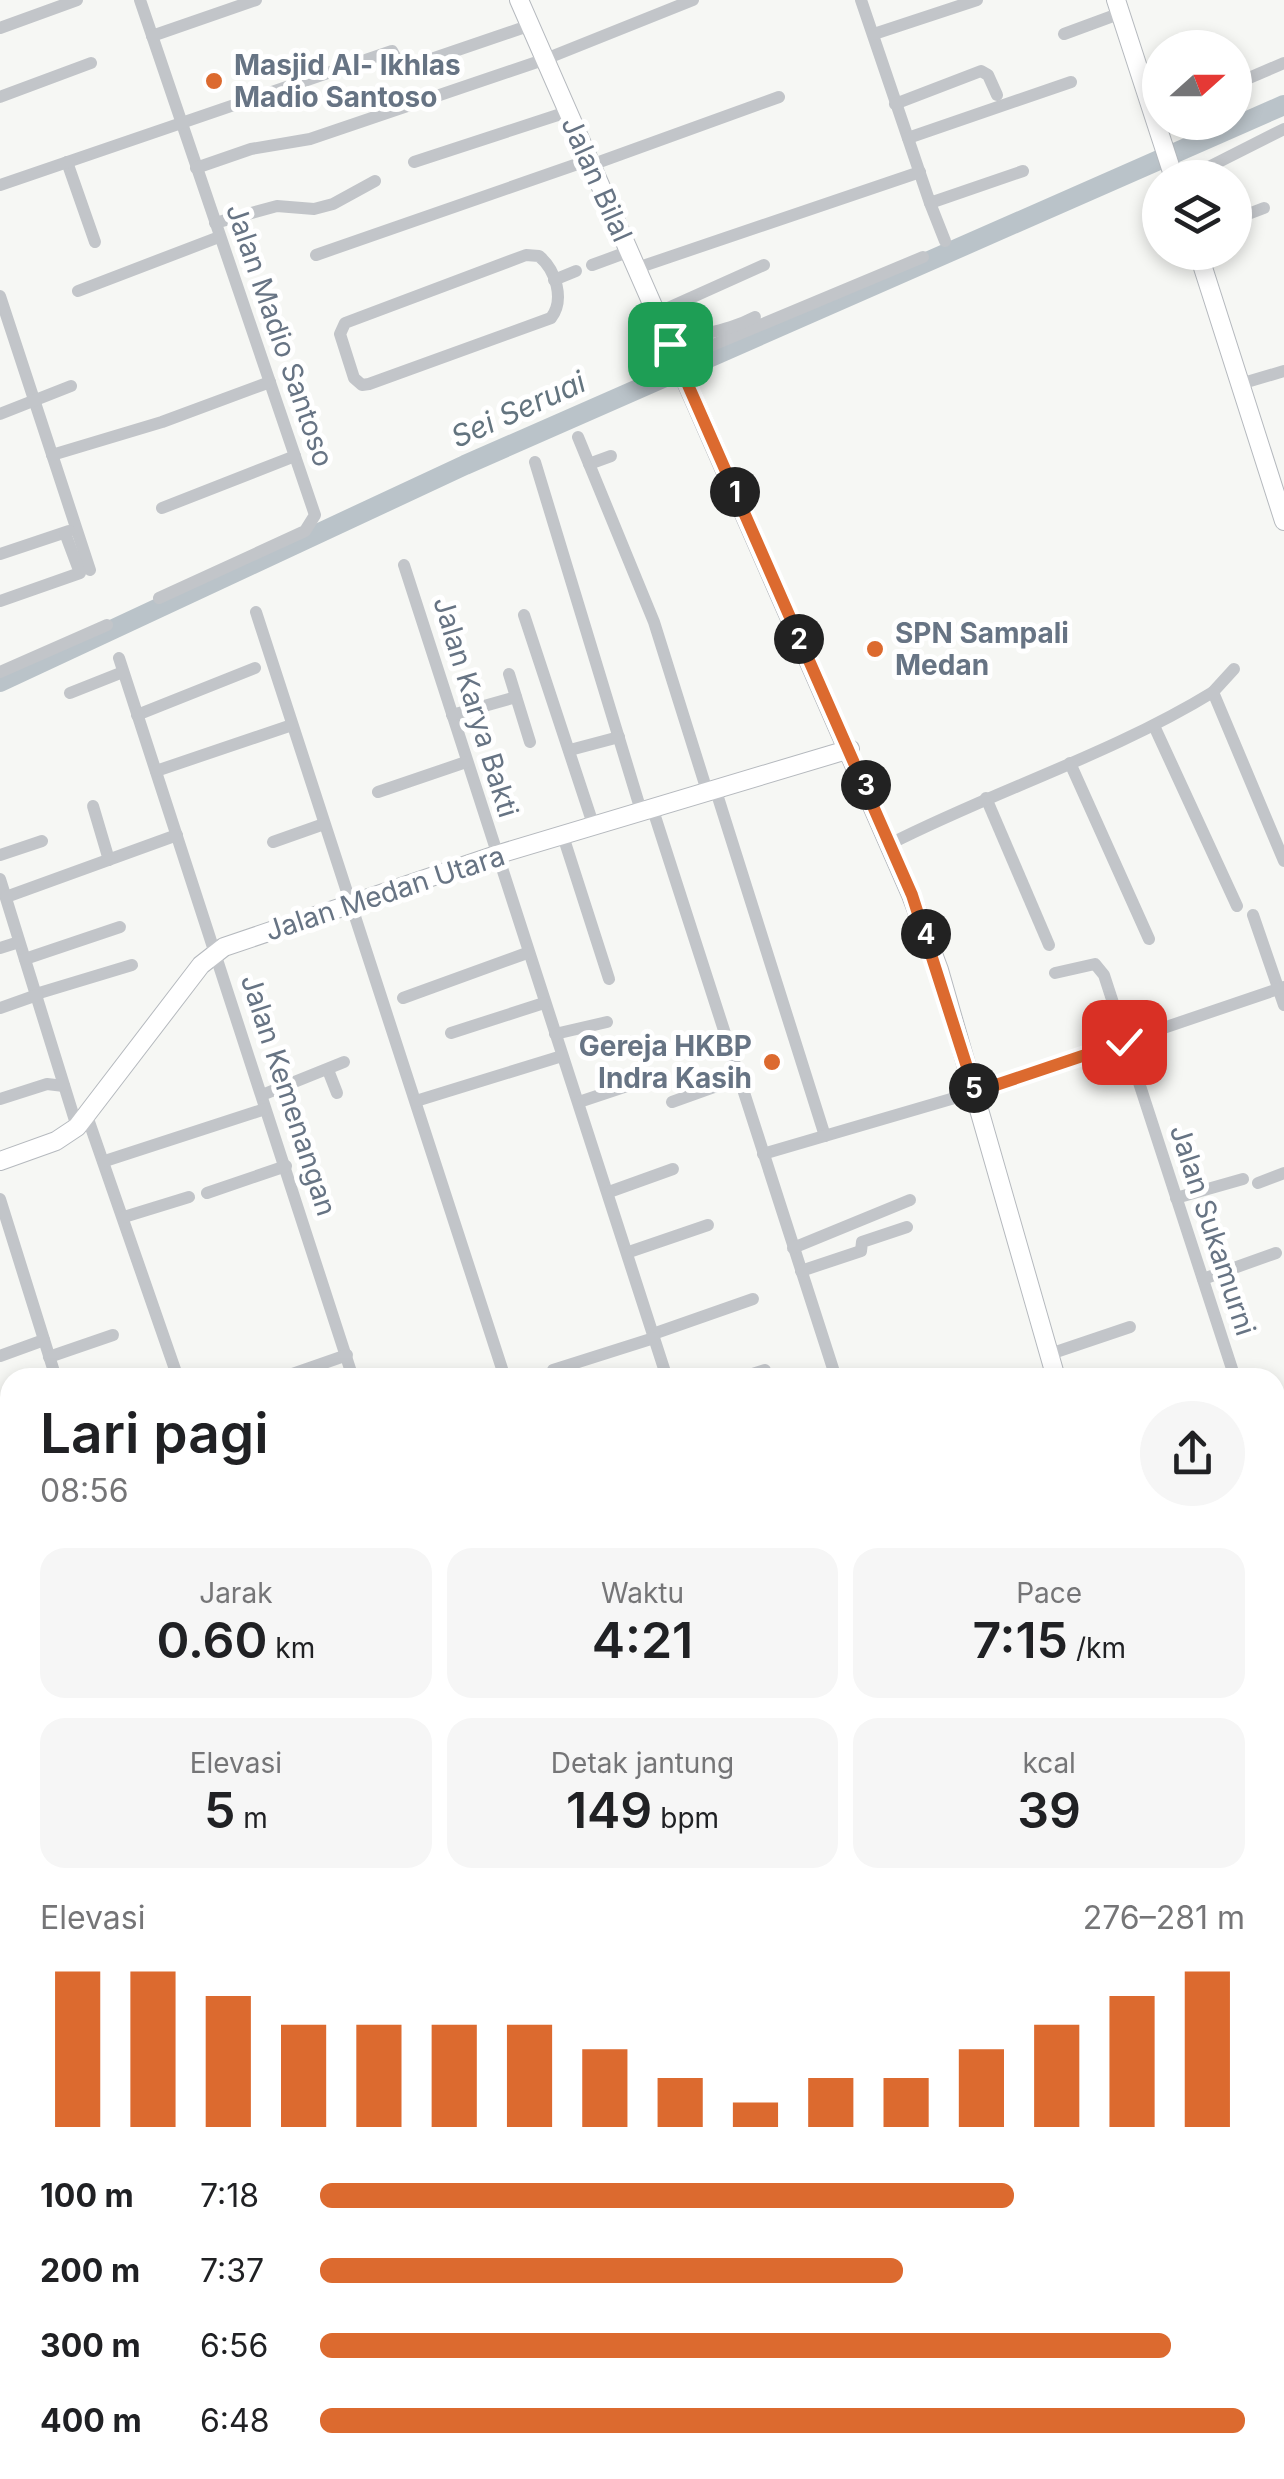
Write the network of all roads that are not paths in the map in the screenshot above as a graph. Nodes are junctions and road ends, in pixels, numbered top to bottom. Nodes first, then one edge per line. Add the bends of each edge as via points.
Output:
1 (78, 0) edge
2 (140, 0) edge
3 (256, 0) edge
4 (519, 0) edge
5 (693, 0) edge
6 (978, 0) edge
7 (863, 1) edge
8 (1118, 7) edge
9 (528, 26) junction
10 (0, 28) edge
11 (874, 34) junction
12 (1064, 34) dead end
13 (152, 36) junction
14 (544, 60) junction
15 (91, 63) dead end
16 (1284, 63) edge
17 (1142, 72) edge
18 (1252, 77) edge
19 (1071, 82) dead end
20 (997, 94) dead end
21 (0, 97) edge
22 (779, 97) dead end
23 (895, 104) junction
24 (568, 112) junction
25 (180, 122) junction
26 (1284, 129) edge
27 (908, 138) junction
28 (1223, 160) edge
29 (67, 162) junction
30 (414, 162) dead end
31 (590, 162) junction
32 (196, 168) junction
33 (1022, 170) dead end
34 (920, 172) junction
35 (375, 181) dead end
36 (0, 185) edge
37 (930, 203) junction
38 (1264, 208) dead end
39 (1252, 213) edge
40 (217, 230) junction
41 (96, 242) dead end
42 (945, 242) dead end
43 (316, 255) dead end
44 (923, 257) dead end
45 (634, 259) junction
46 (592, 264) dead end
47 (764, 265) dead end
48 (1204, 270) edge
49 (576, 271) dead end
50 (554, 280) junction
51 (78, 291) dead end
52 (0, 296) edge
53 (657, 313) junction
54 (755, 316) dead end
55 (673, 348) junction
56 (1284, 372) edge
57 (270, 382) junction
58 (1240, 384) junction
59 (72, 386) dead end
60 (35, 401) junction
61 (0, 414) edge
62 (578, 437) dead end
63 (52, 455) junction
64 (295, 456) junction
65 (610, 456) dead end
66 (536, 462) dead end
67 (588, 464) junction
68 (162, 508) dead end
69 (1283, 516) edge
70 (70, 531) junction
71 (0, 554) edge
72 (404, 565) dead end
73 (90, 570) dead end
74 (159, 598) dead end
75 (0, 601) edge
76 (256, 612) dead end
77 (524, 615) dead end
78 (107, 624) dead end
79 (1234, 669) dead end
80 (0, 672) edge
81 (254, 673) dead end
82 (509, 674) dead end
83 (1213, 692) junction
84 (70, 693) dead end
85 (516, 697) junction
86 (452, 715) junction
87 (138, 719) junction
88 (292, 725) junction
89 (1155, 728) junction
90 (619, 738) junction
91 (530, 742) dead end
92 (850, 748) junction
93 (570, 750) junction
94 (466, 762) junction
95 (1070, 763) junction
96 (156, 772) junction
97 (378, 792) dead end
98 (712, 792) junction
99 (986, 798) junction
100 (93, 806) dead end
101 (648, 812) junction
102 (324, 824) junction
103 (594, 827) junction
104 (177, 836) junction
105 (563, 836) junction
106 (42, 842) dead end
107 (273, 842) dead end
108 (890, 844) junction
109 (496, 855) junction
110 (0, 856) edge
111 (109, 860) junction
112 (1284, 860) edge
113 (0, 878) edge
114 (4, 902) edge
115 (351, 903) junction
116 (1237, 906) dead end
117 (1253, 915) dead end
118 (120, 927) dead end
119 (1149, 939) dead end
120 (19, 942) junction
121 (1049, 945) dead end
122 (0, 948) edge
123 (216, 951) junction
124 (527, 953) junction
125 (25, 959) junction
126 (132, 965) dead end
127 (1055, 973) dead end
128 (608, 978) dead end
129 (1281, 987) edge
130 (37, 995) junction
131 (402, 998) dead end
132 (544, 1003) junction
133 (1284, 1004) edge
134 (0, 1008) edge
135 (607, 1022) dead end
136 (452, 1033) dead end
137 (555, 1034) junction
138 (1124, 1042) junction
139 (562, 1056) junction
140 (344, 1062) dead end
141 (328, 1070) junction
142 (739, 1078) junction
143 (642, 1082) dead end
144 (64, 1086) junction
145 (975, 1092) junction
146 (337, 1093) dead end
147 (0, 1099) edge
148 (264, 1102) junction
149 (416, 1102) junction
150 (578, 1102) junction
151 (672, 1102) dead end
152 (82, 1122) junction
153 (824, 1136) junction
154 (763, 1154) junction
155 (0, 1161) edge
156 (104, 1161) junction
157 (286, 1166) junction
158 (672, 1170) dead end
159 (1284, 1173) edge
160 (1243, 1179) dead end
161 (1258, 1183) dead end
162 (609, 1192) junction
163 (206, 1193) dead end
164 (188, 1198) dead end
165 (1176, 1198) junction
166 (0, 1199) edge
167 (910, 1200) dead end
168 (124, 1218) junction
169 (708, 1225) dead end
170 (908, 1227) dead end
171 (794, 1248) junction
172 (628, 1252) junction
173 (1276, 1253) dead end
174 (801, 1271) junction
175 (1203, 1279) junction
176 (753, 1299) dead end
177 (1130, 1328) dead end
178 (112, 1335) dead end
179 (653, 1336) junction
180 (44, 1340) junction
181 (1050, 1354) junction
182 (0, 1356) edge
183 (346, 1356) junction
184 (49, 1357) junction
185 (53, 1368) edge
186 (171, 1368) edge
187 (311, 1368) edge
188 (350, 1368) edge
189 (502, 1368) edge
190 (559, 1368) edge
191 (664, 1368) edge
192 (833, 1368) edge
193 (1054, 1368) edge
194 (1233, 1368) edge

1 - 10 street
2 - 13 street, Jalan Madio Santoso
3 - 13 street
4 - 9 main road, Jalan Bilal
5 - 14 street
6 - 11 street
7 - 11 street
8 - 12 street
8 - 17 main road
9 - 14 main road, Jalan Bilal
9 - 25 street via 402,70 392,51
11 - 23 street
13 - 25 street, Jalan Madio Santoso
14 - 24 main road, Jalan Bilal
14 - 32 street via 310,139
15 - 21 street
16 - 18 street
19 - 27 street
20 - 23 street via 980,71
22 - 31 street
23 - 27 street
24 - 30 street
24 - 31 main road, Jalan Bilal
25 - 29 street
25 - 32 street, Jalan Madio Santoso
26 - 28 street
27 - 34 street
29 - 36 street
29 - 41 street
31 - 43 street
31 - 45 main road, Jalan Bilal
32 - 40 street, Jalan Madio Santoso
33 - 37 street
34 - 37 street
34 - 45 street
35 - 40 street via 333,204 277,206
37 - 42 street
38 - 39 street
40 - 51 street
40 - 57 street, Jalan Madio Santoso
44 - 55 street via 696,352
45 - 46 street
45 - 53 main road, Jalan Bilal
47 - 53 street
48 - 58 main road
49 - 50 street
50 - 50 street via 559,303 545,321 365,385 354,378 340,334 345,322 526,256 543,259
52 - 60 street
53 - 55 main road, Jalan Bilal
54 - 55 street
55 - 92 main road, Jalan Bilal
56 - 58 street
57 - 63 street
57 - 64 street, Jalan Madio Santoso
58 - 69 main road
59 - 60 street
60 - 61 street
60 - 63 street
62 - 67 street
63 - 70 street
64 - 68 street
64 - 74 street, Jalan Madio Santoso via 314,508 310,528
65 - 67 street
66 - 90 street
67 - 98 street via 654,622
70 - 71 street
70 - 73 street
70 - 75 street via 80,573
72 - 86 street, Jalan Karya Bakti
76 - 88 street
77 - 93 street
78 - 80 street
79 - 83 street
81 - 87 street
82 - 85 street
83 - 89 street
83 - 112 street
84 - 87 street, Jalan Kemenangan via 121,665
85 - 86 street
85 - 91 street
86 - 94 street, Jalan Karya Bakti
87 - 96 street, Jalan Kemenangan
88 - 96 street
88 - 102 street
89 - 95 street
89 - 116 street
90 - 93 street
90 - 101 street
92 - 98 main road, Jalan Medan Utara
92 - 108 main road, Jalan Bilal
93 - 103 street
94 - 97 street
94 - 109 street, Jalan Karya Bakti
95 - 99 street
95 - 119 street
96 - 104 street, Jalan Kemenangan
98 - 101 main road, Jalan Medan Utara
98 - 153 street
99 - 108 street
99 - 121 street
100 - 111 street
101 - 103 main road, Jalan Medan Utara
101 - 142 street
102 - 107 street
102 - 115 street
103 - 105 main road, Jalan Medan Utara
104 - 111 street
104 - 123 street, Jalan Kemenangan
105 - 109 main road, Jalan Medan Utara
105 - 128 street
106 - 110 street
108 - 145 main road, Jalan Bilal via 939,970
109 - 115 main road, Jalan Medan Utara
109 - 124 street, Jalan Karya Bakti
111 - 114 street
113 - 114 street
114 - 120 street
115 - 123 main road, Jalan Medan Utara
115 - 149 street
117 - 129 street
118 - 125 street
120 - 122 street
120 - 125 street
123 - 148 street, Jalan Kemenangan
123 - 152 main road, Jalan Medan Utara
124 - 131 street
124 - 132 street, Jalan Karya Bakti
125 - 130 street
126 - 130 street
127 - 138 street, Jalan Sukamurni via 1100,968
129 - 133 street
129 - 138 street
130 - 134 street
130 - 144 street
132 - 136 street
132 - 137 street, Jalan Karya Bakti
135 - 137 street
137 - 139 street, Jalan Karya Bakti
138 - 145 street
138 - 165 street, Jalan Sukamurni
139 - 149 street
139 - 150 street, Jalan Karya Bakti
140 - 141 street
141 - 146 street
141 - 148 street
142 - 151 street
142 - 154 street
143 - 150 street
144 - 147 street via 48,1084
144 - 152 street
145 - 153 street
145 - 181 main road, Jalan Bilal
148 - 156 street
148 - 157 street, Jalan Kemenangan
149 - 189 street
150 - 162 street, Jalan Karya Bakti
152 - 155 main road, Jalan Medan Utara via 56,1141
152 - 156 street
153 - 154 street
154 - 171 street
156 - 168 street
157 - 163 street
157 - 183 street, Jalan Kemenangan
158 - 162 street
159 - 161 street
160 - 165 street
162 - 172 street, Jalan Karya Bakti
164 - 168 street
165 - 175 street, Jalan Sukamurni
166 - 180 street
167 - 171 street
168 - 186 street
169 - 172 street
170 - 174 street via 862,1242 861,1252
171 - 174 street
172 - 179 street, Jalan Karya Bakti
173 - 175 street
174 - 192 street
175 - 194 street, Jalan Sukamurni
176 - 179 street
177 - 181 street
178 - 184 street
179 - 190 street
179 - 191 street, Jalan Karya Bakti
180 - 182 street
180 - 184 street
181 - 193 main road, Jalan Bilal
183 - 187 street
183 - 188 street, Jalan Kemenangan
184 - 185 street

